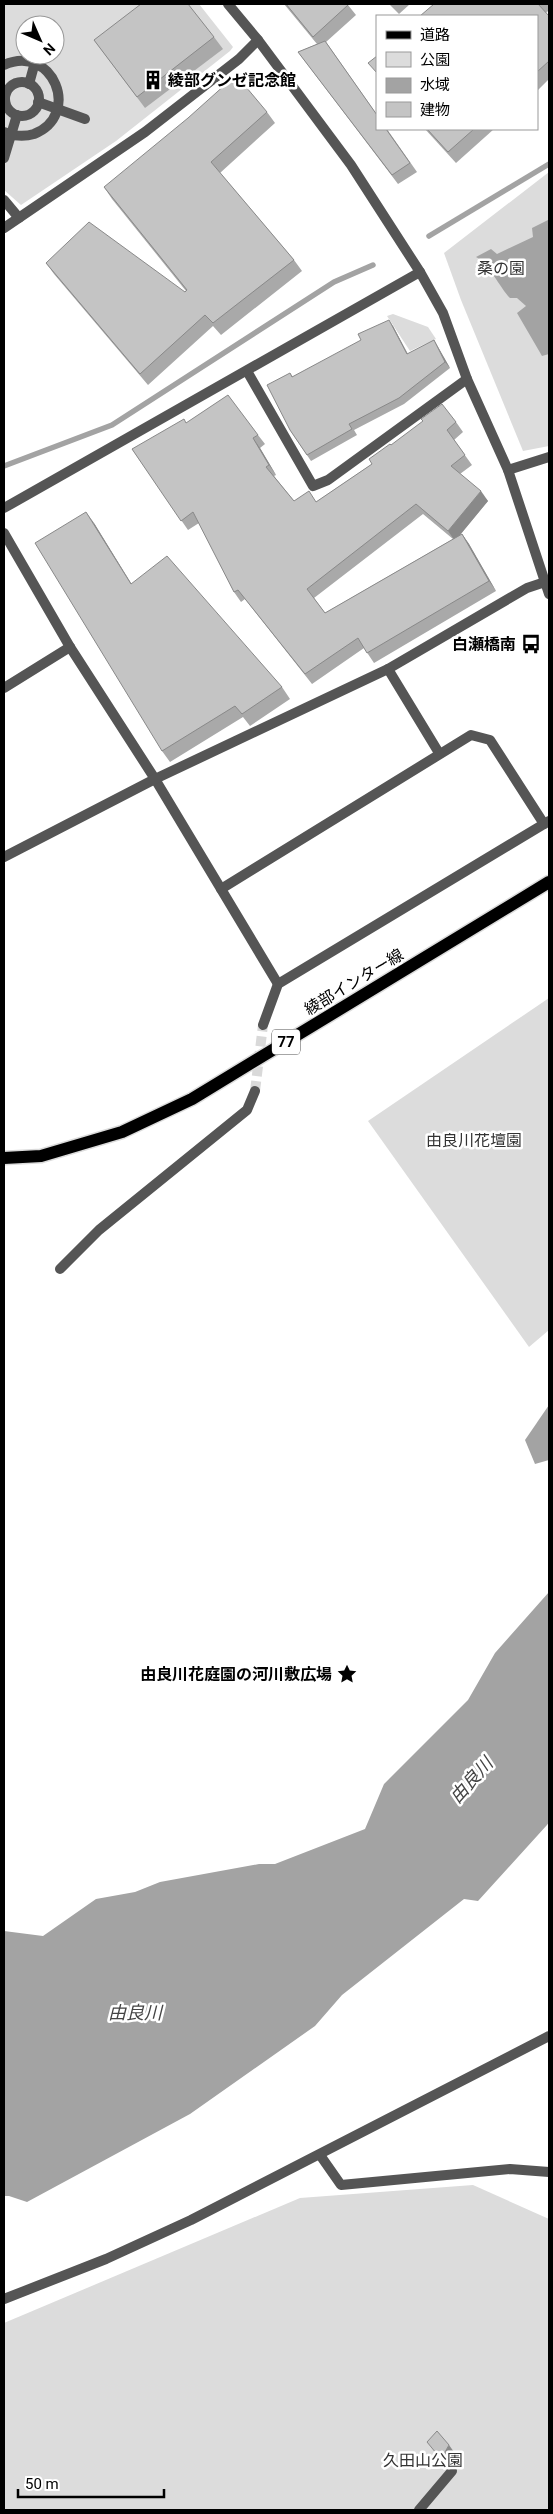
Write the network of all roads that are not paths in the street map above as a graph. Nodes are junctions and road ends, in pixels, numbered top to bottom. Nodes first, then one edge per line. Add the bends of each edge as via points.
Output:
1 (228, 4) edge
2 (258, 40) junction
3 (35, 65) edge
4 (42, 65) edge
5 (30, 84) junction
6 (5, 92) edge
7 (38, 102) junction
8 (57, 109) junction
9 (17, 115) junction
10 (86, 119) dead end
11 (7, 133) edge
12 (4, 158) edge
13 (4, 200) edge
14 (19, 218) junction
15 (4, 228) edge
16 (420, 272) junction
17 (247, 371) junction
18 (467, 379) junction
19 (549, 457) edge
20 (508, 470) junction
21 (4, 508) edge
22 (4, 533) edge
23 (544, 582) junction
24 (549, 594) edge
25 (70, 647) junction
26 (388, 669) junction
27 (4, 688) edge
28 (439, 753) junction
29 (155, 779) junction
30 (547, 822) edge
31 (4, 857) edge
32 (549, 882) edge
33 (221, 889) junction
34 (278, 984) junction
35 (263, 1025) tunnel mouth
36 (255, 1091) tunnel mouth
37 (4, 1158) edge
38 (60, 1269) dead end
39 (549, 2036) edge
40 (320, 2155) junction
41 (549, 2172) edge
42 (4, 2299) edge
43 (452, 2471) dead end
44 (419, 2510) edge

1 - 2 street
2 - 14 street via 145,132
2 - 16 street via 351,165
3 - 5 street
4 - 8 street via 57,86
5 - 6 street via 19,82
5 - 7 street via 37,92
6 - 9 street via 8,108
7 - 8 street
7 - 9 street via 33,112
8 - 10 street
8 - 11 street via 51,122 42,130 31,135
9 - 11 street
11 - 12 street
13 - 14 street
14 - 15 street
16 - 17 street
16 - 18 street via 443,313
17 - 18 street via 313,486 328,480
17 - 21 street
18 - 20 street
19 - 20 street
20 - 23 street
22 - 25 street
23 - 24 street
23 - 26 street via 528,588
25 - 27 street
25 - 29 street
26 - 28 street
26 - 29 street
28 - 30 street via 471,735 490,740
28 - 33 street
29 - 31 street
29 - 33 street
30 - 34 street
32 - 37 main road, 綾部インター線 / 77 via 192,1099 122,1132 41,1156
33 - 34 street
34 - 35 street
36 - 38 street via 246,1110 98,1230
39 - 40 street
40 - 41 street via 341,2185 510,2169
40 - 42 street via 106,2259
43 - 44 street

